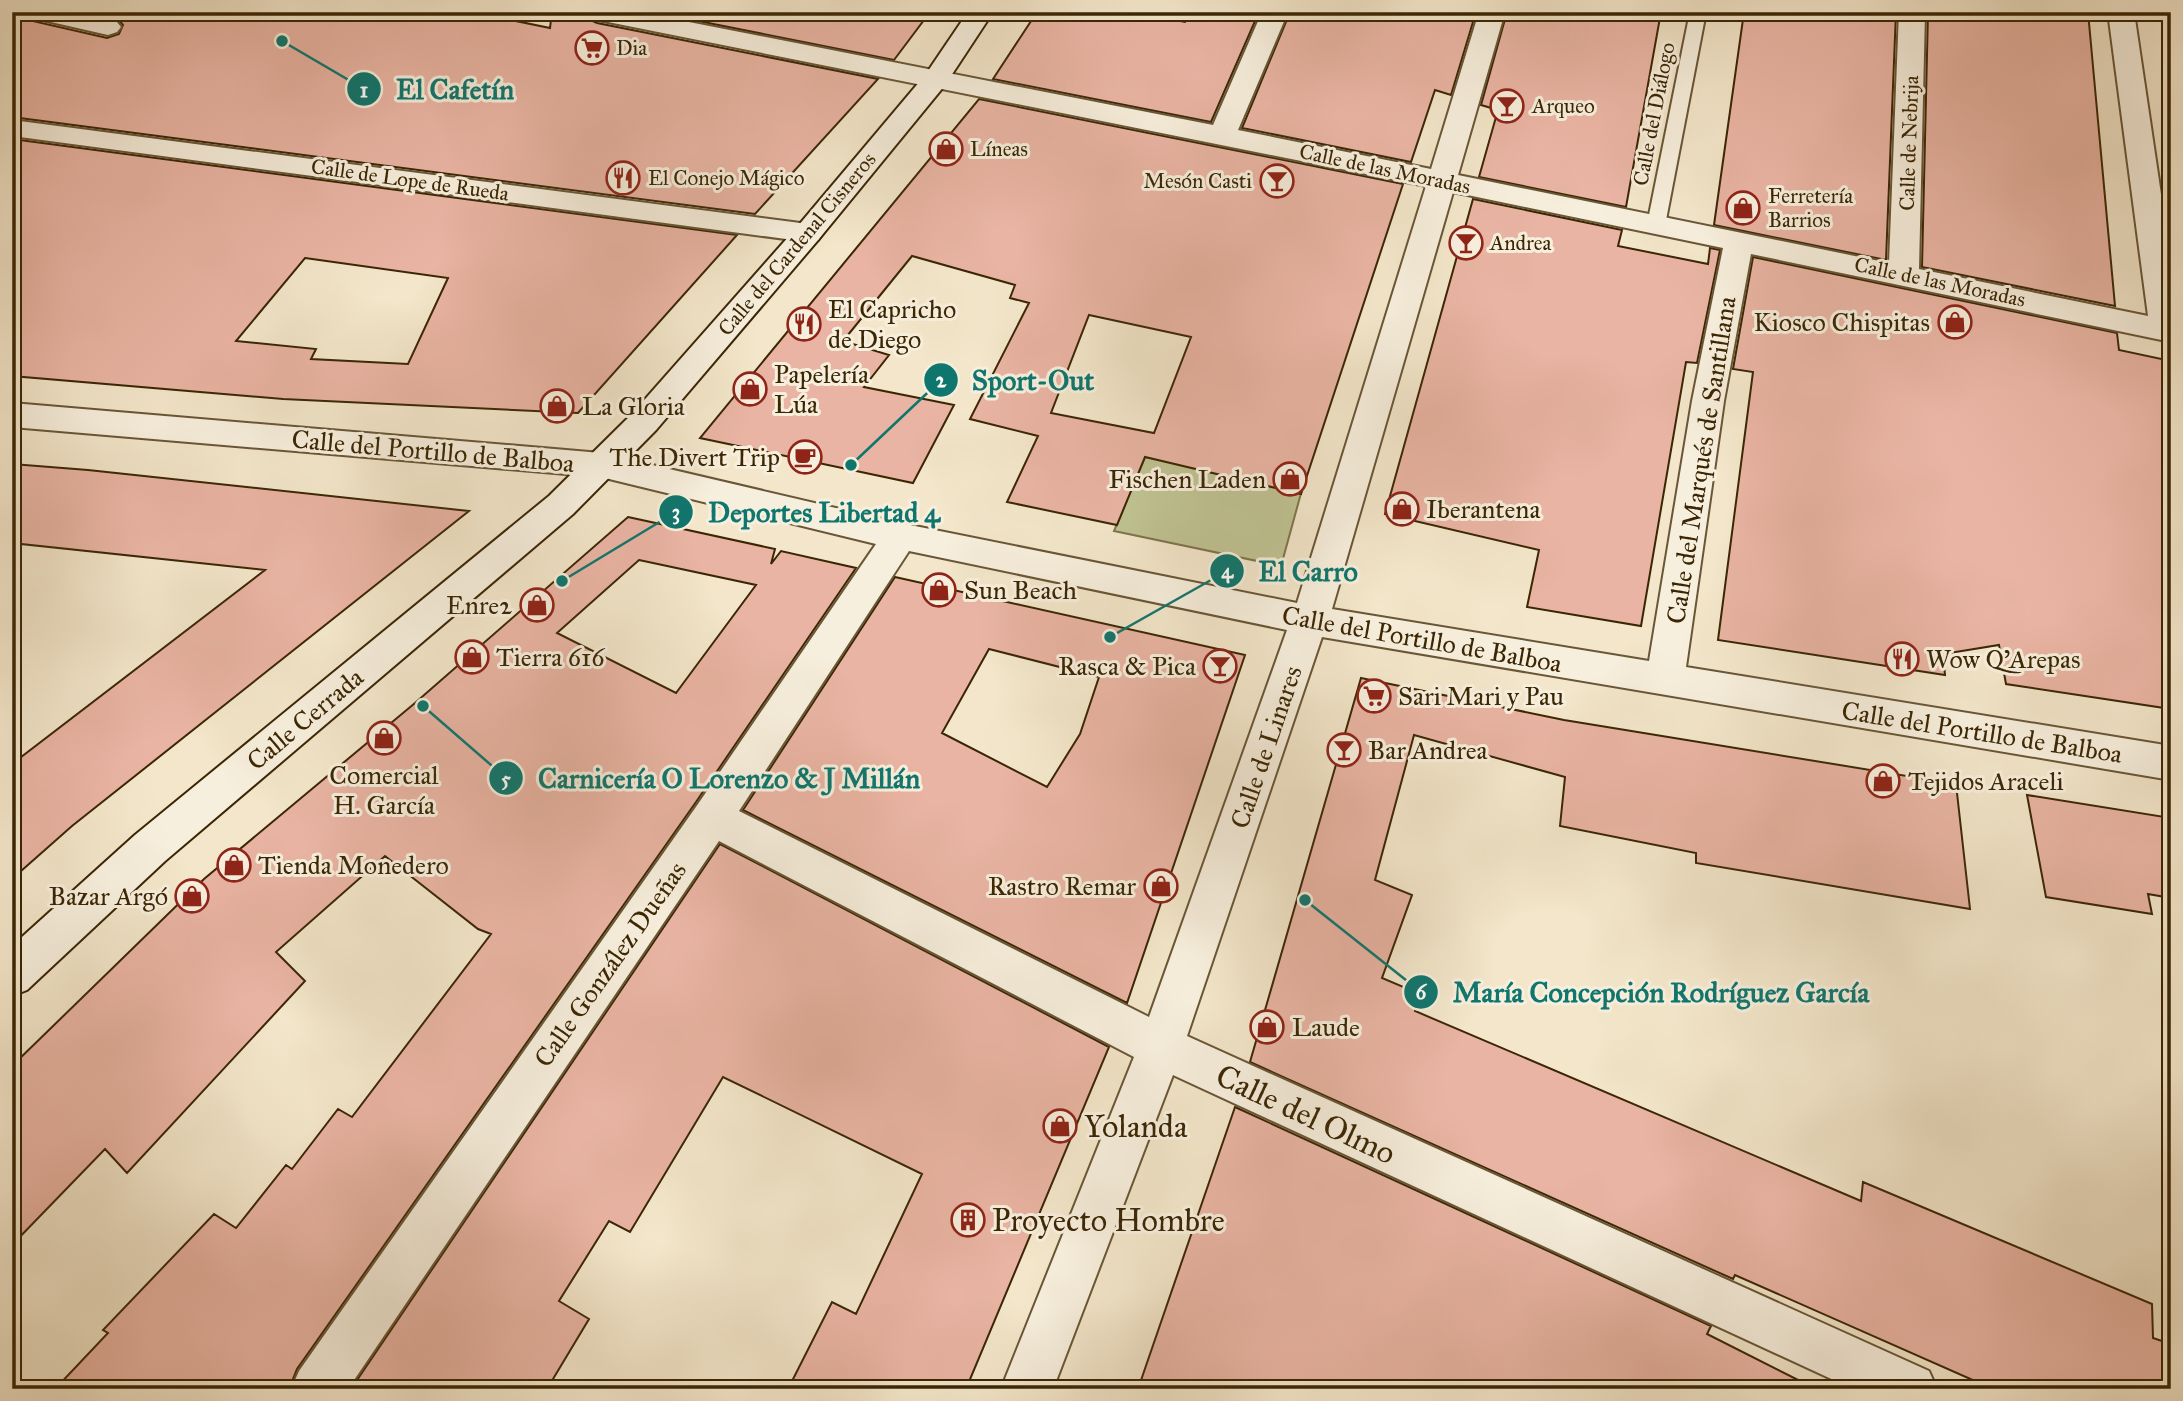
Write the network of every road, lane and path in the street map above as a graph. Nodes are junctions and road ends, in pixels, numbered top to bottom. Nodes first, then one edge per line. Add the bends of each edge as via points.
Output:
1 (38, 12) edge
2 (598, 12) edge
3 (981, 12) edge
4 (1275, 12) edge
5 (1492, 12) edge
6 (1698, 12) edge
7 (1912, 12) edge
8 (2121, 12) edge
9 (107, 27) dead end
10 (936, 79) junction
11 (12, 128) edge
12 (1222, 135) junction
13 (1441, 180) junction
14 (1656, 225) junction
15 (808, 233) junction
16 (1738, 241) junction
17 (1904, 274) junction
18 (2168, 330) edge
19 (12, 415) edge
20 (601, 465) junction
21 (900, 537) junction
22 (1308, 620) junction
23 (1665, 679) junction
24 (2171, 763) edge
25 (712, 817) junction
26 (12, 975) edge
27 (1161, 1047) junction
28 (317, 1389) edge
29 (1027, 1389) edge
30 (1911, 1389) edge

1 - 9 street
2 - 10 street, Calle de las Moradas
3 - 10 street, Calle del Cardenal Cisneros
4 - 12 street
5 - 13 street, Calle de Linares
6 - 14 lane, Calle del Diálogo
7 - 17 street, Calle de Nebrija
8 - 18 street
10 - 12 street, Calle de las Moradas
10 - 15 street, Calle del Cardenal Cisneros
11 - 15 street, Calle de Lope de Rueda
12 - 13 street, Calle de las Moradas
13 - 14 street, Calle de las Moradas
13 - 22 street, Calle de Linares
14 - 16 street, Calle de las Moradas
15 - 20 street, Calle del Cardenal Cisneros
16 - 17 street, Calle de las Moradas
16 - 23 street, Calle del Marqués de Santillana
17 - 18 street, Calle de las Moradas
19 - 20 street, Calle del Portillo de Balboa
20 - 21 street, Calle del Portillo de Balboa
20 - 26 street, Calle Cerrada via 550,516 150,848
21 - 22 street, Calle del Portillo de Balboa
21 - 25 street, Calle González Dueñas
22 - 23 street, Calle del Portillo de Balboa
22 - 27 street, Calle de Linares
23 - 24 street, Calle del Portillo de Balboa
25 - 27 street, Calle del Olmo
25 - 28 street, Calle González Dueñas
27 - 29 street, Calle de Linares
27 - 30 street, Calle del Olmo

